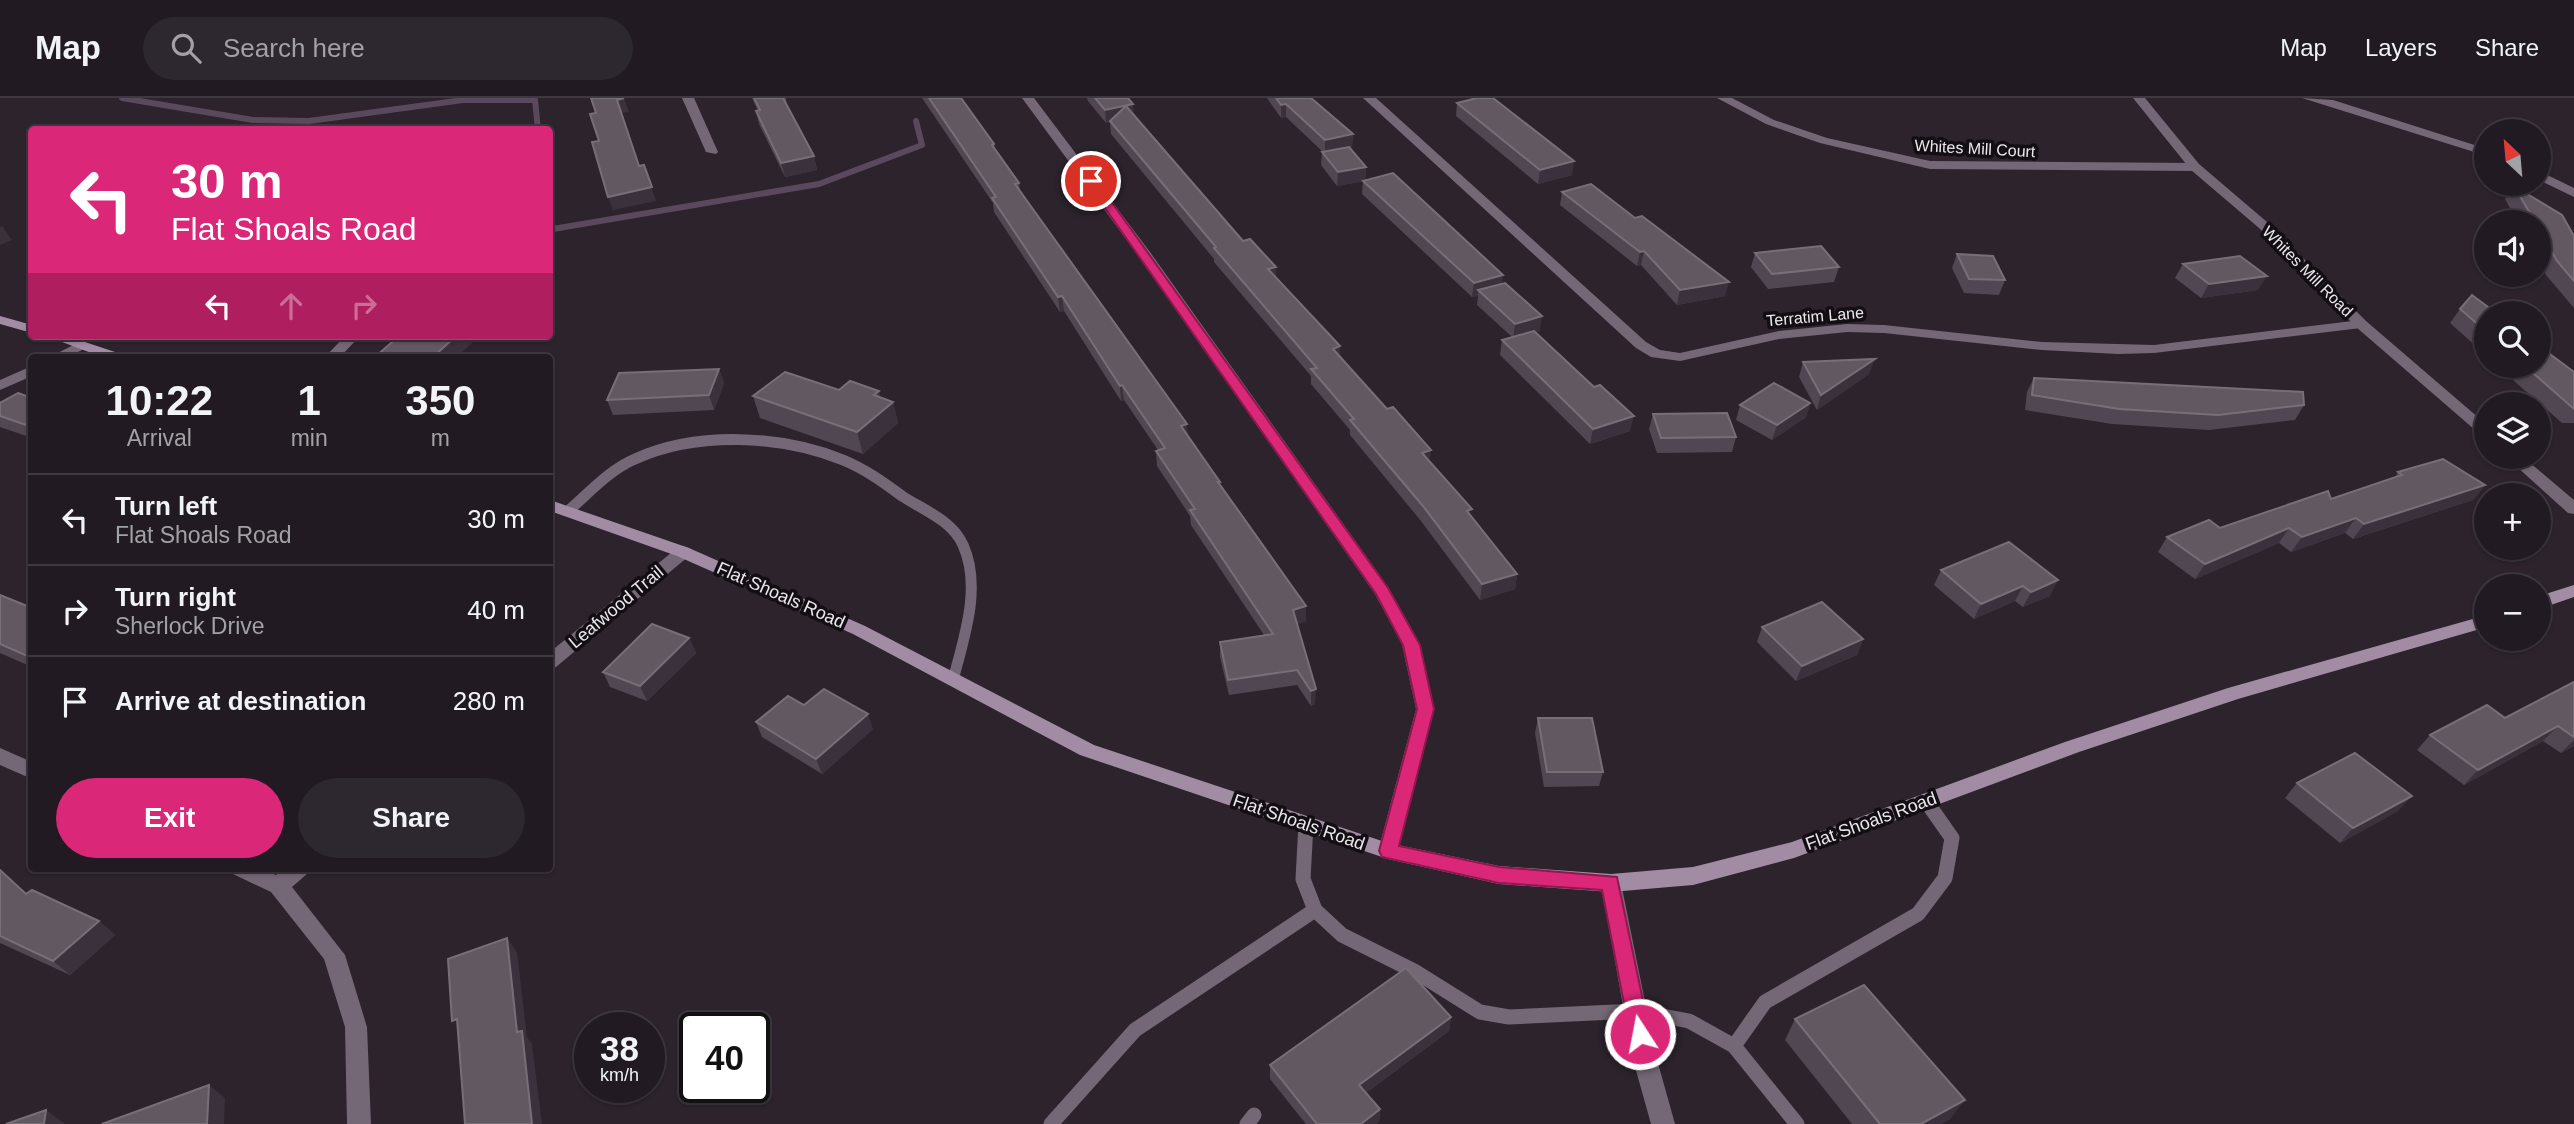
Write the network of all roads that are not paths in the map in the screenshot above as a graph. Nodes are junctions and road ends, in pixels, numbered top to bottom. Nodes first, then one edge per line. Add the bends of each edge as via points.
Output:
1 (688, 98) edge
2 (1028, 98) edge
3 (1369, 98) edge
4 (1723, 98) edge
5 (2139, 98) edge
6 (2308, 98) edge
7 (2474, 149) edge
8 (712, 152) dead end
9 (2196, 167) junction
10 (2552, 182) edge
11 (2574, 194) edge
12 (0, 320) edge
13 (2361, 324) junction
14 (28, 328) edge
15 (65, 340) edge
16 (349, 340) edge
17 (81, 345) junction
18 (63, 354) edge
19 (107, 354) edge
20 (335, 354) edge
21 (28, 372) edge
22 (0, 386) edge
23 (2474, 422) edge
24 (2528, 469) edge
25 (553, 506) edge
26 (2574, 509) edge
27 (568, 511) junction
28 (683, 552) junction
29 (2574, 591) edge
30 (2551, 599) edge
31 (2474, 625) edge
32 (553, 660) edge
33 (953, 680) junction
34 (0, 756) edge
35 (28, 769) edge
36 (1926, 801) junction
37 (1306, 824) junction
38 (1388, 851) junction
39 (248, 872) edge
40 (295, 872) edge
41 (1611, 883) junction
42 (278, 886) junction
43 (1315, 911) junction
44 (1636, 1011) junction
45 (1734, 1046) junction
46 (359, 1124) edge
47 (1051, 1124) edge
48 (1663, 1124) edge
49 (1797, 1124) edge

1 - 8 street
2 - 38 street via 1351,547 1411,645 1425,709
3 - 13 street, Terratim Lane via 1656,354 1680,357 1779,335 1847,328 2118,350
4 - 9 street, Whites Mill Court via 1814,138 1930,165
5 - 9 street, Whites Mill Road
6 - 7 street
9 - 13 street, Whites Mill Road via 2263,225
10 - 11 street
12 - 14 main road
13 - 23 street, Whites Mill Road
15 - 17 main road
16 - 20 street
17 - 18 street
17 - 19 main road
21 - 22 street
24 - 26 street
25 - 27 main road, Flat Shoals Road
27 - 28 main road, Flat Shoals Road
27 - 33 lane via 613,471 634,459 692,442 768,441 809,449 865,470 953,529 964,546 970,613
28 - 32 street, Leafwood Trail
28 - 33 main road, Flat Shoals Road via 859,630
29 - 30 main road
31 - 36 main road, Flat Shoals Road via 2223,697
33 - 37 main road, Flat Shoals Road via 1087,750
34 - 35 street
36 - 41 main road, Flat Shoals Road via 1794,850 1706,873
36 - 45 lane via 1952,838 1945,878 1918,914 1765,1002
37 - 38 main road, Flat Shoals Road
37 - 43 lane via 1303,878
38 - 41 main road, Flat Shoals Road via 1499,875
39 - 42 street
40 - 42 street
41 - 44 street
42 - 46 street via 334,955 356,1027
43 - 44 lane via 1342,935 1416,972 1480,1012 1509,1017
43 - 47 lane via 1135,1030
44 - 45 lane via 1689,1021
44 - 48 street
45 - 49 lane

